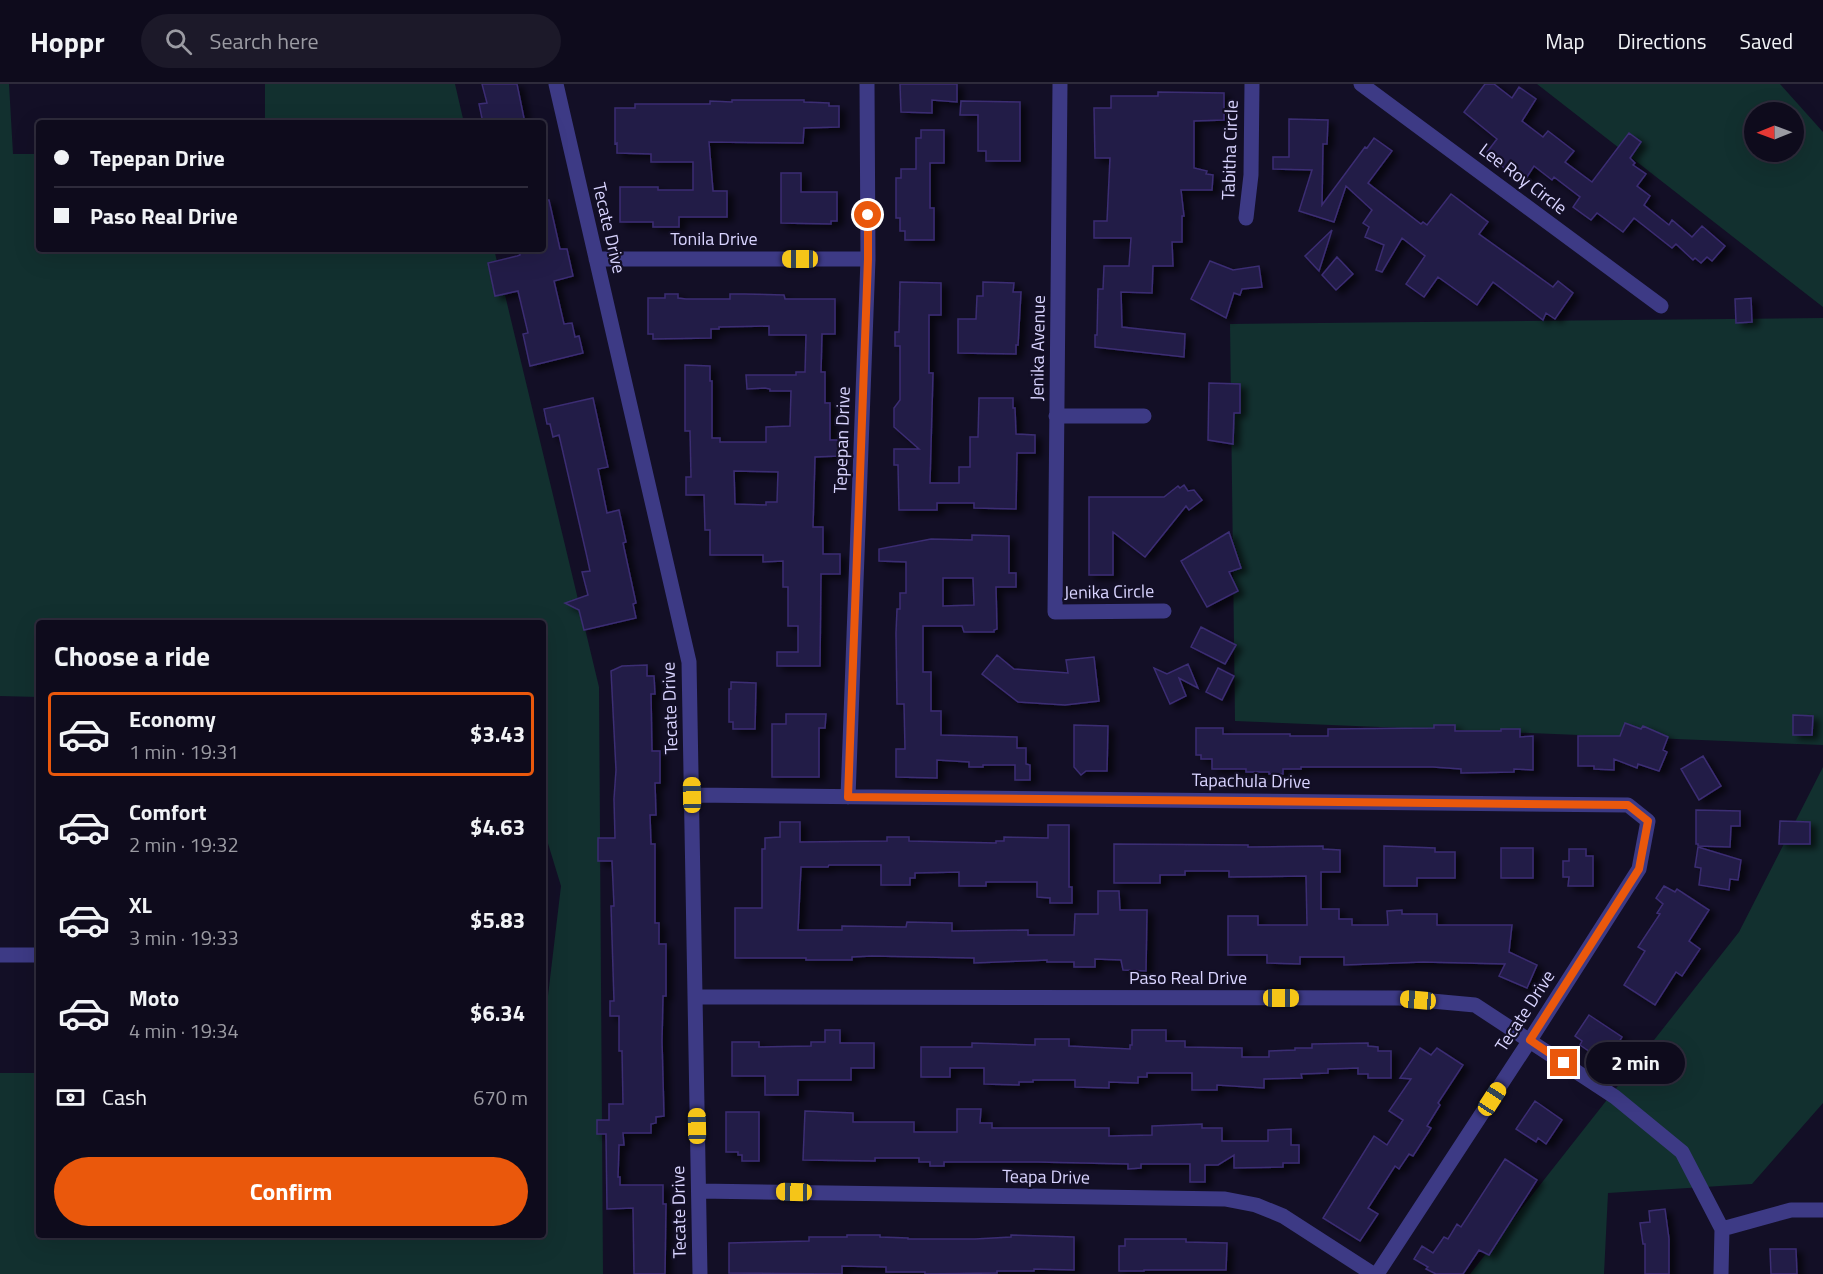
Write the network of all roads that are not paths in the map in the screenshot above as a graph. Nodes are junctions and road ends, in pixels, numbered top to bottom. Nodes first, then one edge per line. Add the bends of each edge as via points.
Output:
1 (556, 84) edge
2 (867, 84) edge
3 (1060, 84) edge
4 (1252, 84) edge
5 (1361, 84) edge
6 (1246, 218) dead end
7 (596, 259) junction
8 (868, 259) junction
9 (1661, 306) dead end
10 (1056, 416) junction
11 (1144, 417) dead end
12 (1164, 610) dead end
13 (1055, 612) joint
14 (692, 795) junction
15 (848, 797) junction
16 (1648, 821) joint
17 (0, 955) edge
18 (36, 955) edge
19 (695, 997) junction
20 (1530, 1040) junction
21 (699, 1191) junction
22 (1823, 1210) edge
23 (1722, 1229) junction
24 (700, 1274) edge
25 (1375, 1274) edge
26 (1721, 1274) edge

1 - 7 street, Tecate Drive
2 - 8 street, Tepepan Drive
3 - 10 street, Jenika Avenue
4 - 6 street, Tabitha Circle via 1251,175
5 - 9 street, Lee Roy Circle
7 - 8 street, Tonila Drive
7 - 14 street, Tecate Drive via 689,662
8 - 15 street, Tepepan Drive
10 - 11 street
10 - 13 street, Jenika Avenue
12 - 13 street, Jenika Circle
14 - 15 street, Tapachula Drive
14 - 19 street, Tecate Drive
15 - 16 street, Tapachula Drive via 1628,805
16 - 20 street, Tecate Drive via 1639,869
17 - 18 street
19 - 20 street, Paso Real Drive via 1399,998 1475,1005
19 - 21 street, Tecate Drive
20 - 23 street, Paso Real Drive via 1615,1097 1682,1152
20 - 25 street, Tecate Drive
21 - 24 street, Tecate Drive
21 - 25 street, Teapa Drive via 1225,1199 1283,1216
22 - 23 street via 1791,1210
23 - 26 street, Paso Real Drive

